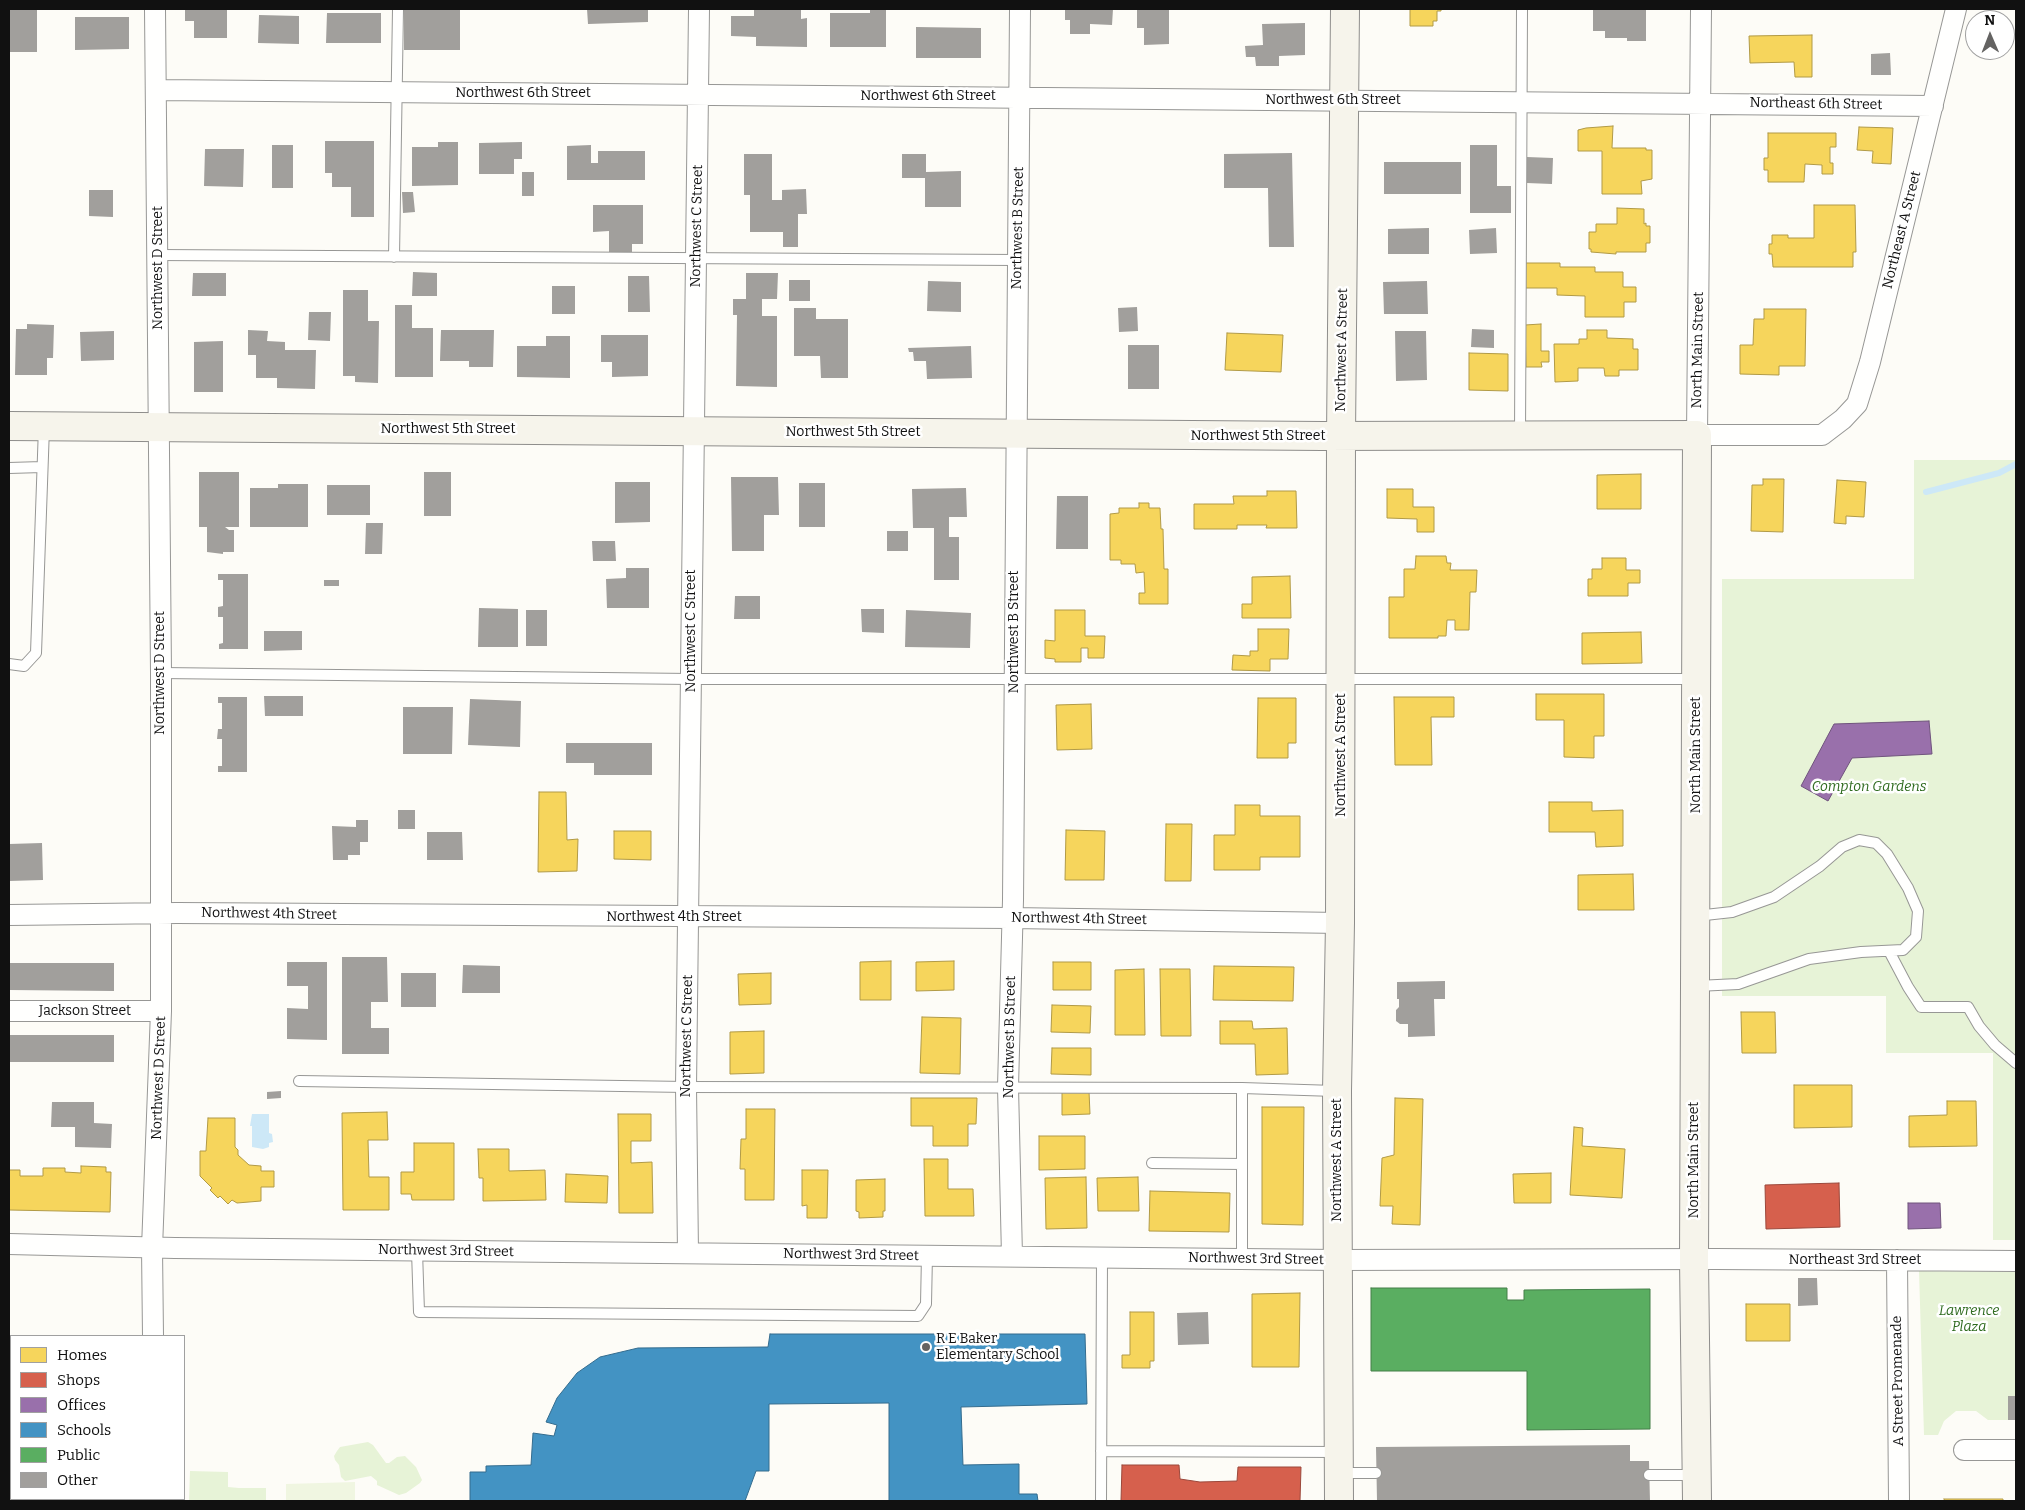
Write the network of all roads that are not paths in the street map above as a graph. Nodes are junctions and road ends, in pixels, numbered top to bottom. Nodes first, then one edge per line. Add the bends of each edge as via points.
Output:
1 (155, 9) edge
2 (398, 9) edge
3 (699, 9) edge
4 (1020, 9) edge
5 (1345, 9) edge
6 (1522, 9) edge
7 (1701, 9) edge
8 (1956, 9) edge
9 (156, 90) junction
10 (396, 92) junction
11 (698, 94) junction
12 (1019, 97) junction
13 (1344, 100) junction
14 (1523, 101) junction
15 (1700, 103) junction
16 (1933, 106) junction
17 (158, 255) junction
18 (394, 257) junction
19 (697, 258) junction
20 (1018, 260) junction
21 (9, 426) edge
22 (44, 426) junction
23 (159, 426) junction
24 (693, 431) junction
25 (1016, 434) junction
26 (1520, 435) junction
27 (1697, 435) junction
28 (1341, 436) junction
29 (42, 467) junction
30 (9, 468) edge
31 (9, 664) edge
32 (160, 673) junction
33 (691, 679) junction
34 (1014, 679) junction
35 (1341, 679) junction
36 (1696, 679) junction
37 (161, 913) junction
38 (9, 915) edge
39 (1695, 916) junction
40 (688, 917) junction
41 (1012, 918) junction
42 (1340, 923) junction
43 (1888, 951) junction
44 (1695, 986) junction
45 (9, 1011) edge
46 (161, 1011) junction
47 (2016, 1064) edge
48 (299, 1081) dead end
49 (686, 1087) junction
50 (1008, 1087) junction
51 (1242, 1088) junction
52 (1337, 1091) junction
53 (1152, 1163) dead end
54 (1242, 1164) junction
55 (9, 1244) edge
56 (152, 1248) junction
57 (417, 1251) junction
58 (688, 1253) junction
59 (927, 1255) junction
60 (1012, 1256) junction
61 (1102, 1257) junction
62 (1242, 1258) junction
63 (1694, 1259) junction
64 (1337, 1260) junction
65 (1897, 1260) junction
66 (2016, 1261) edge
67 (153, 1335) edge
68 (1964, 1450) dead end
69 (2016, 1450) edge
70 (1101, 1451) junction
71 (1339, 1462) junction
72 (1376, 1473) dead end
73 (1649, 1475) dead end
74 (1697, 1488) edge
75 (1101, 1501) edge
76 (1339, 1501) edge
77 (1899, 1501) edge

1 - 9 street, Northwest D Street
2 - 10 lane
3 - 11 street, Northwest C Street
4 - 12 street, Northwest B Street
5 - 13 street, Northwest A Street
6 - 14 lane
7 - 15 street, North Main Street
8 - 16 street, Northeast A Street
9 - 10 street, Northwest 6th Street
9 - 17 street, Northwest D Street
10 - 11 street, Northwest 6th Street
10 - 18 lane
11 - 12 street, Northwest 6th Street
11 - 19 street, Northwest C Street
12 - 13 street, Northwest 6th Street
12 - 20 street, Northwest B Street
13 - 14 street, Northwest 6th Street
13 - 28 street, Northwest A Street
14 - 15 street, Northwest 6th Street
14 - 26 lane
15 - 16 street, Northeast 6th Street
15 - 27 street, North Main Street
16 - 27 street, Northeast A Street via 1857,404 1822,435
17 - 18 lane
17 - 23 street, Northwest D Street
18 - 19 lane
19 - 20 lane
19 - 24 street, Northwest C Street
20 - 25 street, Northwest B Street
21 - 22 street, Northwest 5th Street
22 - 23 street, Northwest 5th Street
22 - 29 lane
23 - 24 street, Northwest 5th Street
23 - 32 street, Northwest D Street
24 - 25 street, Northwest 5th Street
24 - 33 street, Northwest C Street
25 - 28 street, Northwest 5th Street
25 - 34 street, Northwest B Street
26 - 27 street, Northwest 5th Street
26 - 28 street, Northwest 5th Street
27 - 36 street, North Main Street
28 - 35 street, Northwest A Street
29 - 30 lane
29 - 31 lane via 36,653 24,666
32 - 33 lane
32 - 37 street, Northwest D Street
33 - 34 lane
33 - 40 street, Northwest C Street
34 - 35 lane
34 - 41 street, Northwest B Street
35 - 36 lane
35 - 42 street, Northwest A Street
36 - 39 street, North Main Street
37 - 38 street, Northwest 4th Street
37 - 40 street, Northwest 4th Street
37 - 46 street, Northwest D Street
39 - 43 lane via 1732,912 1774,897 1842,847 1859,840 1876,843 1887,854 1918,911 1916,937 1903,950
39 - 44 street, North Main Street
40 - 41 street, Northwest 4th Street
40 - 49 street, Northwest C Street
41 - 42 street, Northwest 4th Street
41 - 50 street, Northwest B Street
42 - 52 street, Northwest A Street
43 - 44 lane via 1809,959 1738,984
43 - 47 lane via 1921,1007 1968,1007 1979,1026
44 - 63 street, North Main Street
45 - 46 street, Jackson Street
46 - 56 street, Northwest D Street
48 - 49 lane
49 - 50 lane
49 - 58 street, Northwest C Street
50 - 51 lane
50 - 60 street, Northwest B Street
51 - 52 lane
51 - 54 lane
52 - 64 street, Northwest A Street
53 - 54 lane
54 - 62 lane
55 - 56 street, Northwest 3rd Street
56 - 57 street, Northwest 3rd Street
56 - 67 street, Northwest D Street
57 - 58 street, Northwest 3rd Street
57 - 59 lane via 419,1312 918,1316 926,1304
58 - 59 street, Northwest 3rd Street
59 - 60 street, Northwest 3rd Street
60 - 61 street, Northwest 3rd Street
61 - 62 street, Northwest 3rd Street
61 - 70 lane
62 - 64 street, Northwest 3rd Street
63 - 64 street, Northwest 3rd Street
63 - 65 street, Northeast 3rd Street
63 - 74 street, North Main Street
64 - 71 street, Northwest A Street
65 - 66 street, Northeast 3rd Street
65 - 77 street, A Street Promenade
68 - 69 street
70 - 71 lane
70 - 75 lane
71 - 72 lane
71 - 76 street, Northwest A Street
73 - 74 lane

